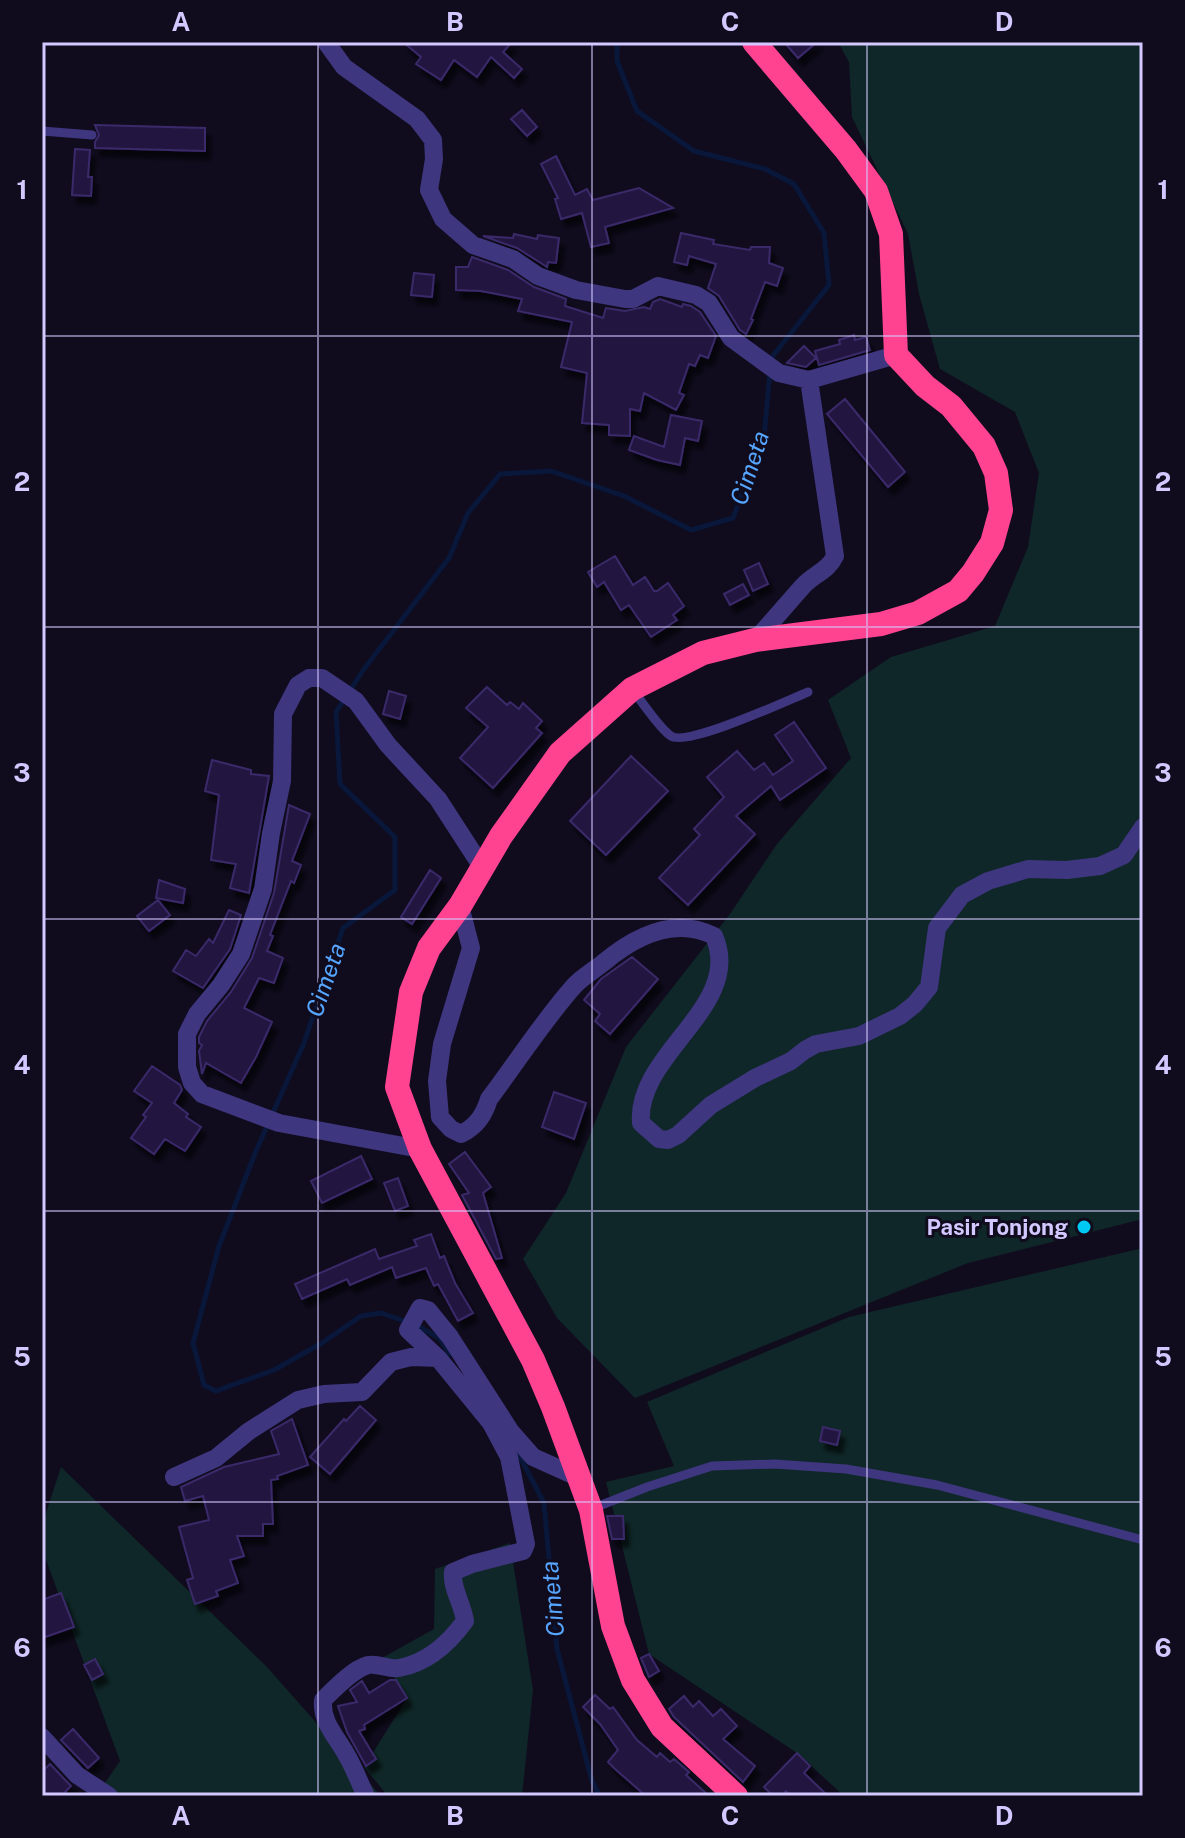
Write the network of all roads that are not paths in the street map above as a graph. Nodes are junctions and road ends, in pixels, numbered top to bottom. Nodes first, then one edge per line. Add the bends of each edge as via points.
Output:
1 (326, 42) edge
2 (754, 42) edge
3 (42, 131) edge
4 (92, 135) dead end
5 (896, 355) junction
6 (809, 380) junction
7 (755, 640) junction
8 (632, 689) junction
9 (808, 692) dead end
10 (1143, 827) edge
11 (482, 867) junction
12 (460, 906) junction
13 (420, 1149) junction
14 (438, 1358) junction
15 (174, 1477) dead end
16 (582, 1479) junction
17 (591, 1510) junction
18 (1143, 1540) edge
19 (42, 1737) edge
20 (722, 1792) edge
21 (109, 1796) edge
22 (366, 1796) edge

1 - 6 street via 344,67 417,119 433,140 429,190 443,219 473,245 576,290 633,299 658,286 696,295 709,303 731,338 754,356 779,373
2 - 5 highway via 876,191 891,234
3 - 4 lane
5 - 6 street
5 - 7 highway via 951,406 984,446 996,473 1001,510 992,543 958,591 918,613 881,624
6 - 7 street via 835,556
7 - 8 highway via 703,653
8 - 9 lane via 671,737 683,740
8 - 11 highway via 560,753
10 - 12 street via 1124,855 1100,866 1028,869 962,895 937,928 929,987 915,1004 859,1036 805,1050 711,1105 668,1140 641,1123 640,1108 663,1060 716,984 720,957 714,936 678,927 621,947 575,984 489,1099 484,1115 461,1134 440,1117 437,1081 442,1044 471,948
11 - 12 highway
11 - 13 street via 438,799 356,701 322,678 298,685 283,714 282,781 263,889 241,954 187,1034 187,1067 202,1094 252,1114
12 - 13 highway via 429,948 411,992 397,1087
13 - 16 highway via 533,1360
14 - 15 street via 391,1362 362,1392 298,1400 216,1458
14 - 16 street via 411,1323 420,1308 428,1310 450,1337 533,1457
14 - 22 street via 491,1423 509,1457 526,1544 523,1551 453,1572 465,1621 428,1657 397,1669 365,1666 323,1700 327,1723
16 - 17 highway
17 - 18 lane via 712,1466 775,1464 846,1469 937,1485
17 - 20 highway via 613,1626 633,1680 662,1727
19 - 21 street via 77,1775

